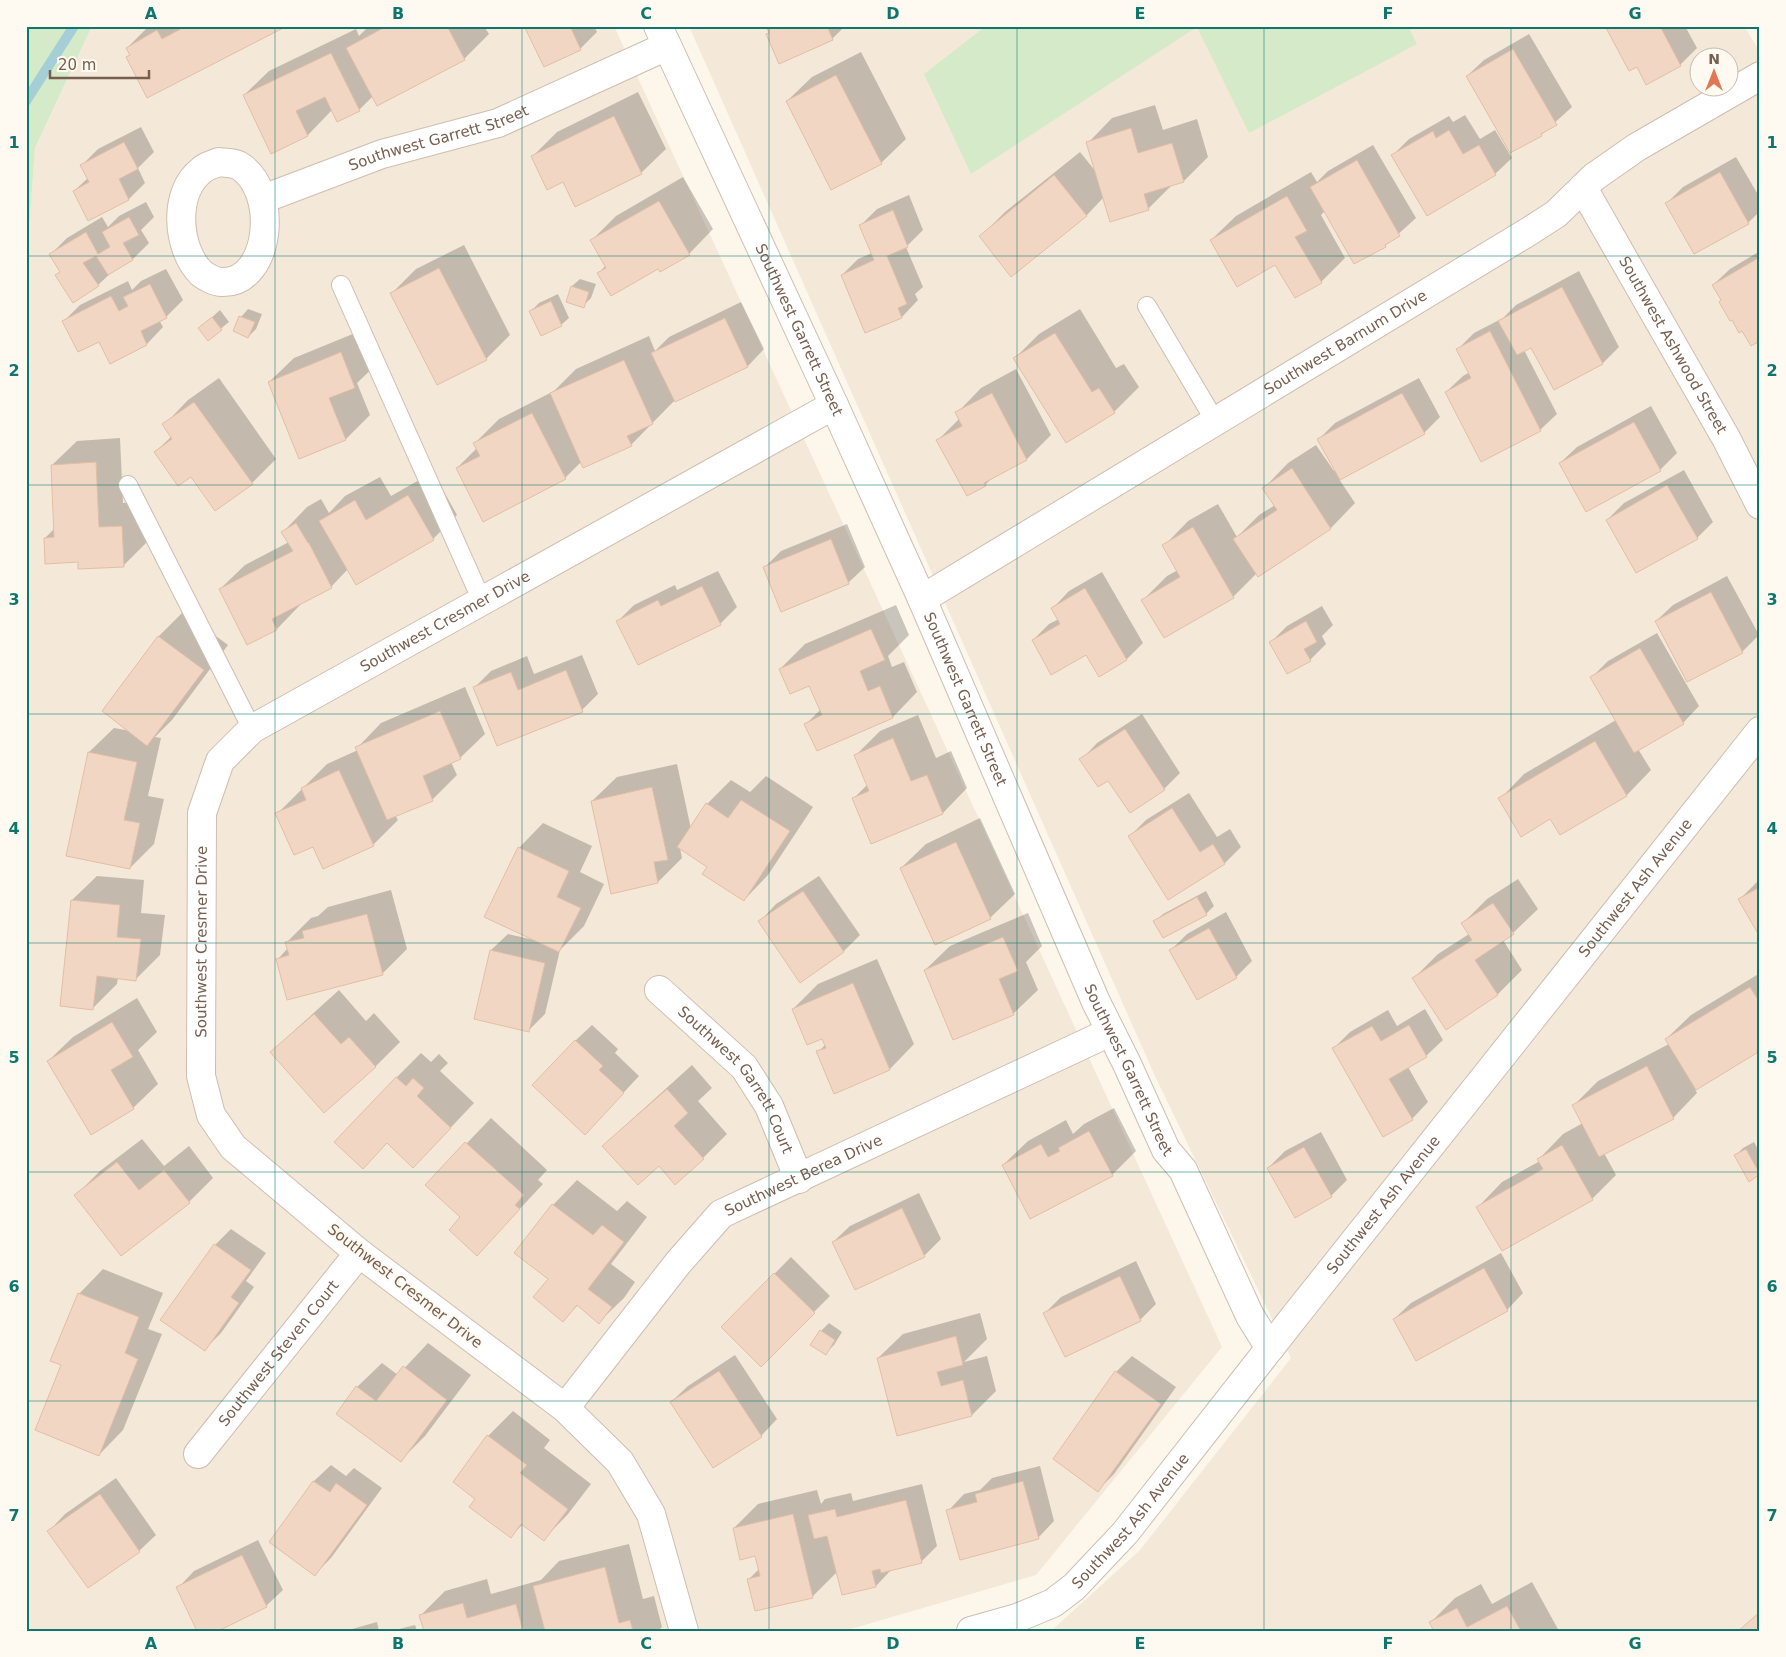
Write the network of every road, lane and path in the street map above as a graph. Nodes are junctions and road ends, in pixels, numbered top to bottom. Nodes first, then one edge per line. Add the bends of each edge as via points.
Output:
1 (662, 36) edge
2 (1760, 76) edge
3 (1583, 188) junction
4 (263, 199) dead end
5 (340, 285) dead end
6 (1147, 306) dead end
7 (834, 405) junction
8 (1215, 420) junction
9 (128, 485) dead end
10 (1760, 505) edge
11 (922, 599) junction
12 (482, 601) junction
13 (252, 729) junction
14 (1760, 732) edge
15 (659, 990) dead end
16 (1110, 1032) junction
17 (799, 1178) junction
18 (359, 1253) junction
19 (1270, 1348) junction
20 (565, 1408) junction
21 (198, 1454) dead end
22 (684, 1631) edge
23 (971, 1631) edge

1 - 4 street, Southwest Garrett Street via 498,124 382,154
1 - 7 street, Southwest Garrett Street
2 - 3 street, Southwest Barnum Drive via 1638,147
3 - 8 street, Southwest Barnum Drive via 1556,214 1528,232
3 - 10 street, Southwest Ashwood Street via 1726,438
5 - 12 lane
6 - 8 lane
7 - 11 street, Southwest Garrett Street
7 - 12 street, Southwest Cresmer Drive
8 - 11 street, Southwest Barnum Drive
9 - 13 lane
11 - 16 street, Southwest Garrett Street
12 - 13 street, Southwest Cresmer Drive
13 - 18 street, Southwest Cresmer Drive via 220,761 202,813 201,1076 211,1115 233,1147
14 - 19 street, Southwest Ash Avenue
15 - 17 street, Southwest Garrett Court via 744,1068 769,1106
16 - 17 street, Southwest Berea Drive
16 - 19 street, Southwest Garrett Street via 1166,1150 1183,1170 1250,1316
17 - 20 street, Southwest Berea Drive via 721,1214 678,1263
18 - 20 street, Southwest Cresmer Drive
18 - 21 street, Southwest Steven Court
19 - 23 street, Southwest Ash Avenue via 1125,1533 1074,1587 1052,1603
20 - 22 street, Southwest Cresmer Drive via 620,1462 651,1514

